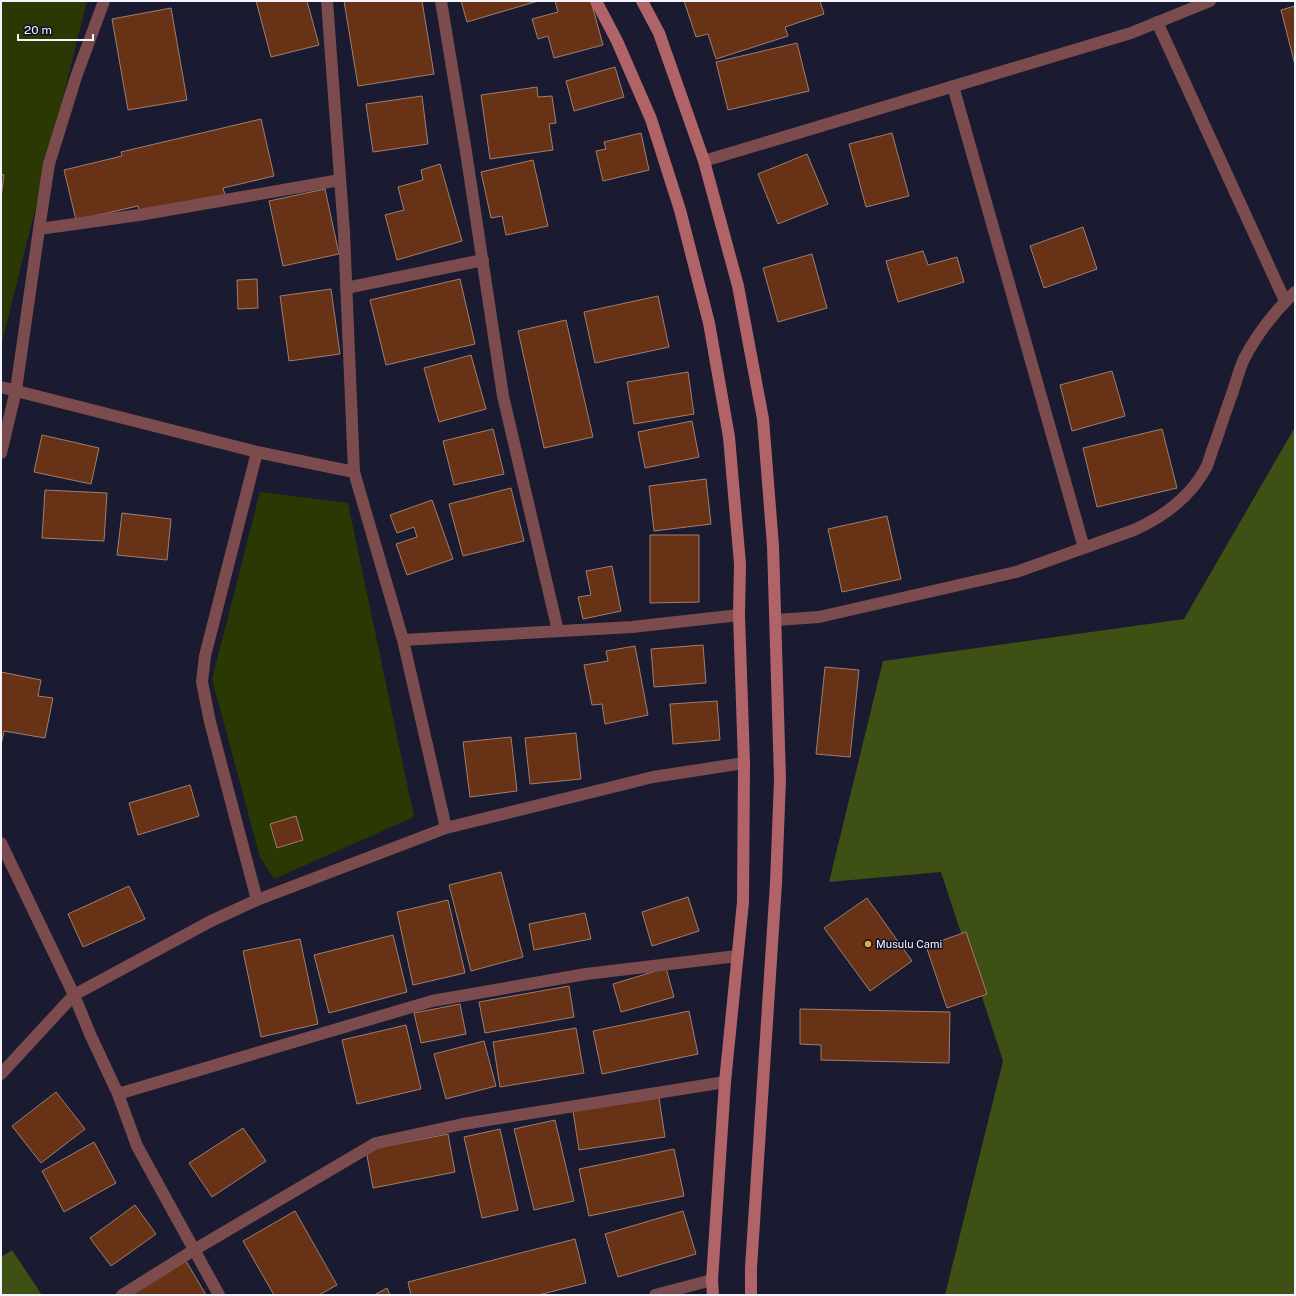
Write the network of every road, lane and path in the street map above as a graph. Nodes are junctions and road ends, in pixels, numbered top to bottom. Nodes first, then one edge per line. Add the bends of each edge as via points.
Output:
1 (104, 1) edge
2 (327, 1) edge
3 (441, 1) edge
4 (596, 1) edge
5 (642, 1) edge
6 (1210, 1) edge
7 (1156, 22) junction
8 (953, 86) junction
9 (704, 161) junction
10 (340, 180) junction
11 (39, 229) junction
12 (483, 260) junction
13 (346, 288) junction
14 (1295, 292) edge
15 (1285, 302) junction
16 (1, 387) edge
17 (16, 390) junction
18 (257, 452) junction
19 (1, 453) edge
20 (354, 472) junction
21 (1084, 548) junction
22 (739, 615) junction
23 (776, 620) junction
24 (558, 631) junction
25 (403, 640) junction
26 (744, 763) junction
27 (446, 828) junction
28 (1, 843) edge
29 (257, 900) junction
30 (737, 956) junction
31 (74, 995) junction
32 (1, 1074) edge
33 (725, 1082) junction
34 (118, 1094) junction
35 (194, 1250) junction
36 (712, 1280) junction
37 (122, 1295) edge
38 (219, 1295) edge
39 (655, 1295) edge
40 (713, 1295) edge
41 (751, 1295) edge

1 - 11 street via 76,77 49,164
2 - 10 street
3 - 12 street
4 - 22 street via 617,41 651,119 680,210 709,323 730,437 740,564
5 - 9 street via 659,34
6 - 7 street
7 - 8 street via 1131,33
7 - 15 street
8 - 9 street
8 - 21 street
9 - 23 street via 738,286 763,419
10 - 11 street via 139,215
10 - 13 street
11 - 17 street
12 - 13 street
12 - 24 street via 504,396
13 - 20 street
14 - 15 street
15 - 21 street via 1269,320 1244,360 1207,465 1196,484 1182,500 1151,522
16 - 17 street
17 - 18 street
17 - 19 street
18 - 20 street
18 - 29 street via 206,656 202,682 210,722
20 - 25 street
21 - 23 street via 1016,572 819,617
22 - 24 street via 632,627
22 - 26 street
23 - 41 street via 780,779
24 - 25 street
25 - 27 street
26 - 27 street via 653,777
26 - 30 street via 743,902
27 - 29 street
28 - 31 street
29 - 31 street via 211,921
30 - 33 street
30 - 34 street via 586,974 432,1001
31 - 32 street
31 - 34 street
33 - 35 street via 463,1124 376,1143
33 - 36 street
34 - 35 street via 137,1146
35 - 37 street
35 - 38 street
36 - 39 street
36 - 40 street

